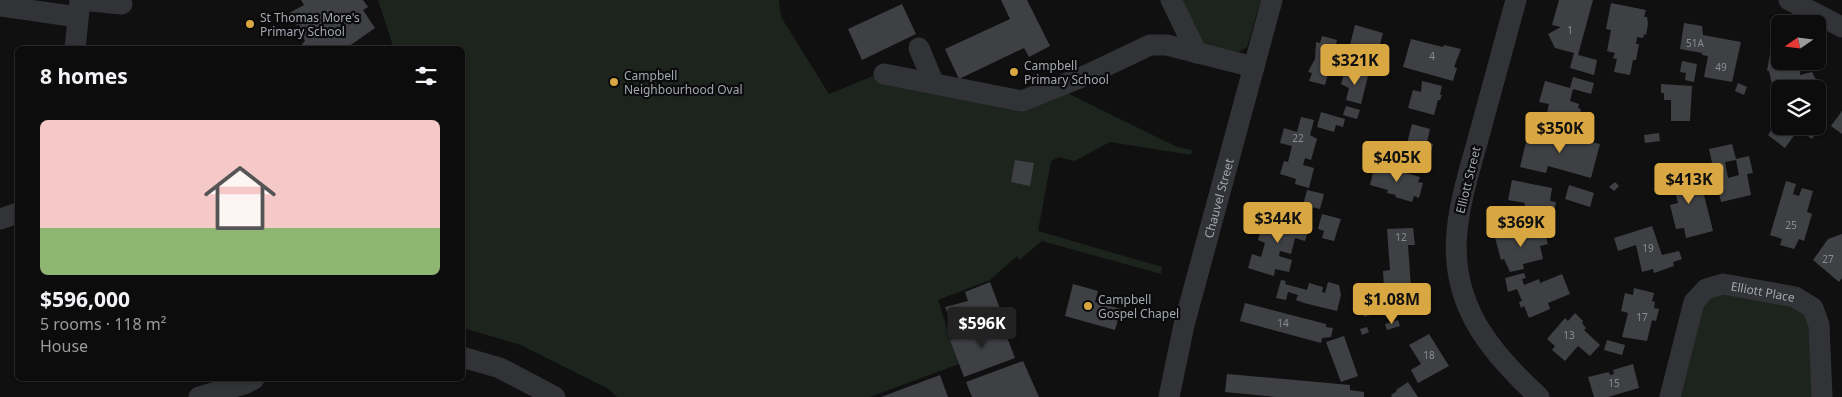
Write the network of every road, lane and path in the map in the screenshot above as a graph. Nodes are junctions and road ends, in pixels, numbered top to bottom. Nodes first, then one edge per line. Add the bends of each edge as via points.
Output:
1 (1171, 0) edge
2 (1272, 0) edge
3 (1516, 0) edge
4 (1789, 0) edge
5 (122, 4) dead end
6 (0, 6) edge
7 (80, 6) edge
8 (1842, 27) edge
9 (76, 46) edge
10 (919, 48) dead end
11 (1197, 53) junction
12 (1254, 67) junction
13 (884, 74) dead end
14 (934, 84) junction
15 (15, 214) edge
16 (0, 219) edge
17 (465, 358) edge
18 (250, 381) edge
19 (199, 397) edge
20 (555, 397) edge
21 (1170, 397) edge
22 (1540, 397) edge
23 (1670, 397) edge
24 (1822, 397) edge

1 - 11 street
2 - 12 street, Chauvel Street
3 - 22 street, Elliott Street via 1463,196 1457,252 1467,301 1484,337 1503,363
4 - 8 street
5 - 7 street
6 - 7 street
7 - 9 street
10 - 14 street
11 - 12 street
11 - 14 street via 1161,44 1145,46 1027,101
12 - 21 street, Chauvel Street via 1184,325
13 - 14 street
15 - 16 street
17 - 20 street via 500,368
18 - 19 street
23 - 24 street, Elliott Place via 1694,302 1703,290 1723,284 1795,297 1813,308 1819,325

